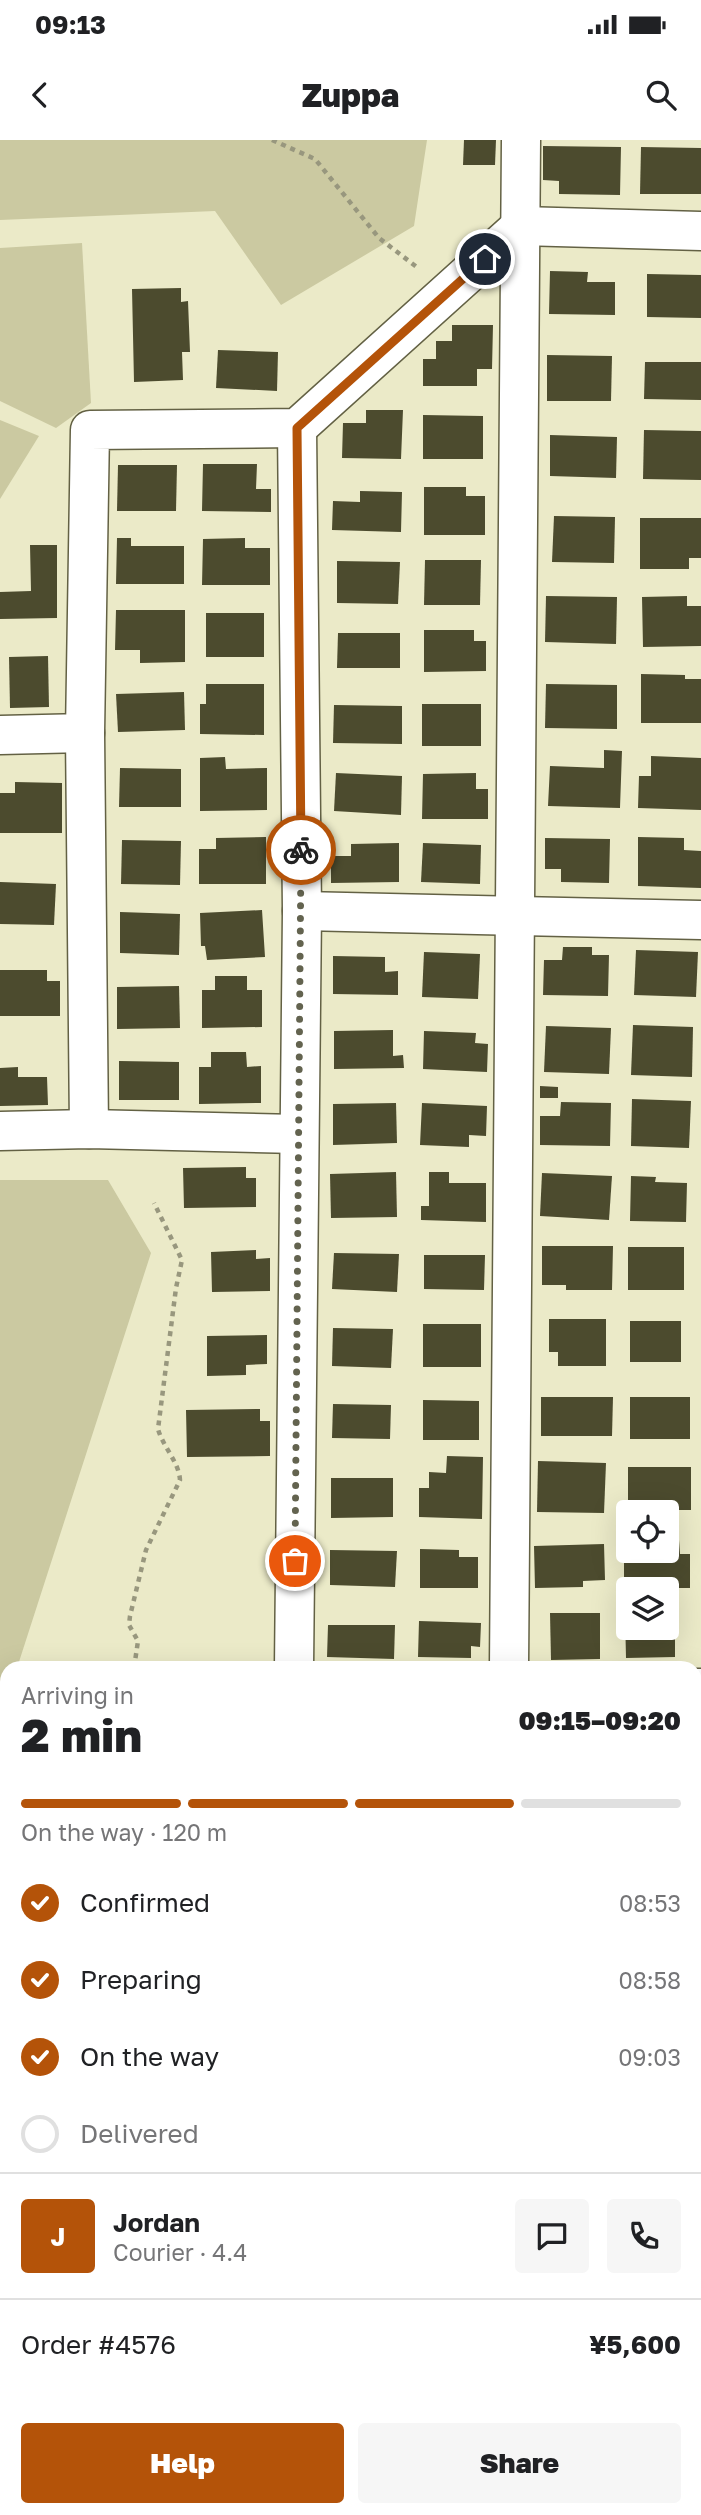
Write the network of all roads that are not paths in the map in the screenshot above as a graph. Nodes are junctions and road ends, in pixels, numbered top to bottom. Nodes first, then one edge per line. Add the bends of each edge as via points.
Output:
1 (521, 140) edge
2 (521, 226) junction
3 (701, 231) edge
4 (297, 428) junction
5 (85, 733) junction
6 (0, 735) edge
7 (302, 911) junction
8 (513, 915) junction
9 (701, 920) edge
10 (89, 1129) junction
11 (0, 1131) edge
12 (297, 1134) junction
13 (294, 1661) edge
14 (509, 1661) edge

1 - 2 street
2 - 3 street
2 - 4 street
2 - 8 street
4 - 5 street via 90,430
4 - 7 street
5 - 6 street
5 - 10 street
7 - 8 street
7 - 12 street
8 - 9 street
8 - 14 street
10 - 11 street
10 - 12 street
12 - 13 street

